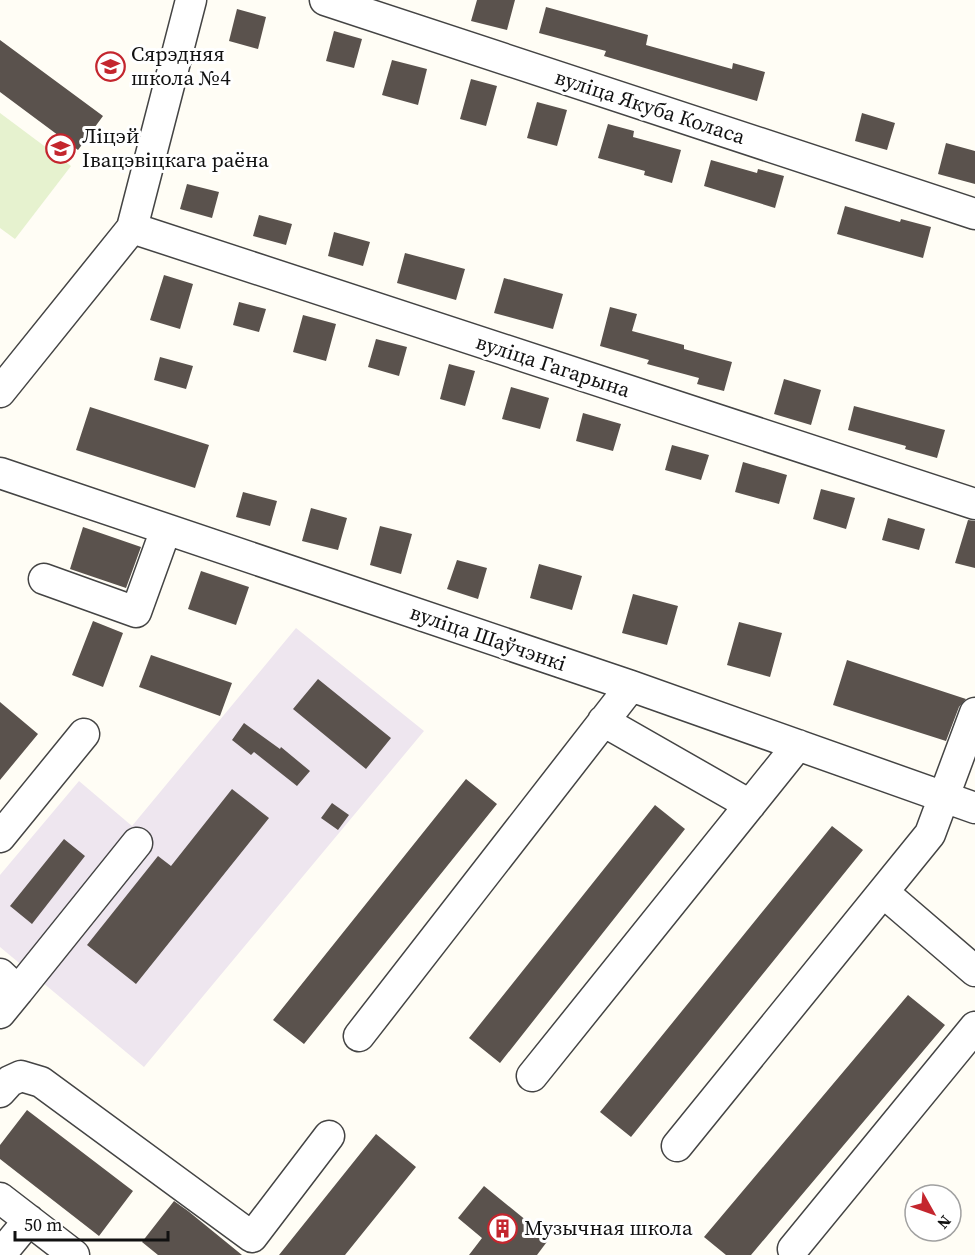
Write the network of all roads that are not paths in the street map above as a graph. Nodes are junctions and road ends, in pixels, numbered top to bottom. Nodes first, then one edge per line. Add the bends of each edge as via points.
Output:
1 (191, 0) edge
2 (325, 0) edge
3 (975, 214) edge
4 (132, 228) junction
5 (0, 392) edge
6 (0, 473) edge
7 (975, 504) edge
8 (166, 529) junction
9 (44, 579) dead end
10 (631, 686) junction
11 (975, 713) edge
12 (603, 721) junction
13 (84, 734) dead end
14 (798, 745) junction
15 (943, 797) junction
16 (750, 805) junction
17 (975, 808) edge
18 (0, 837) edge
19 (137, 843) dead end
20 (883, 892) junction
21 (975, 972) edge
22 (6, 993) edge
23 (975, 1027) edge
24 (359, 1036) dead end
25 (532, 1076) dead end
26 (0, 1092) edge
27 (329, 1136) dead end
28 (677, 1146) dead end
29 (0, 1198) edge
30 (29, 1220) junction
31 (793, 1249) dead end
32 (0, 1255) edge
33 (74, 1255) edge

1 - 4 street
2 - 3 street, вуліца Якуба Коласа
4 - 5 street
4 - 7 street, вуліца Гагарына
6 - 8 street, вуліца Шаўчэнкі
8 - 9 street via 136,612
8 - 10 street, вуліца Шаўчэнкі
10 - 12 street
10 - 14 street, вуліца Шаўчэнкі
11 - 15 street
12 - 16 street
12 - 24 street
13 - 18 street
14 - 15 street, вуліца Шаўчэнкі
14 - 16 street
15 - 17 street, вуліца Шаўчэнкі
15 - 20 street via 930,834
16 - 25 street
19 - 22 street
20 - 21 street
20 - 28 street
23 - 31 street
26 - 27 street via 21,1076 41,1082 252,1237
29 - 30 street
30 - 32 street
30 - 33 street

